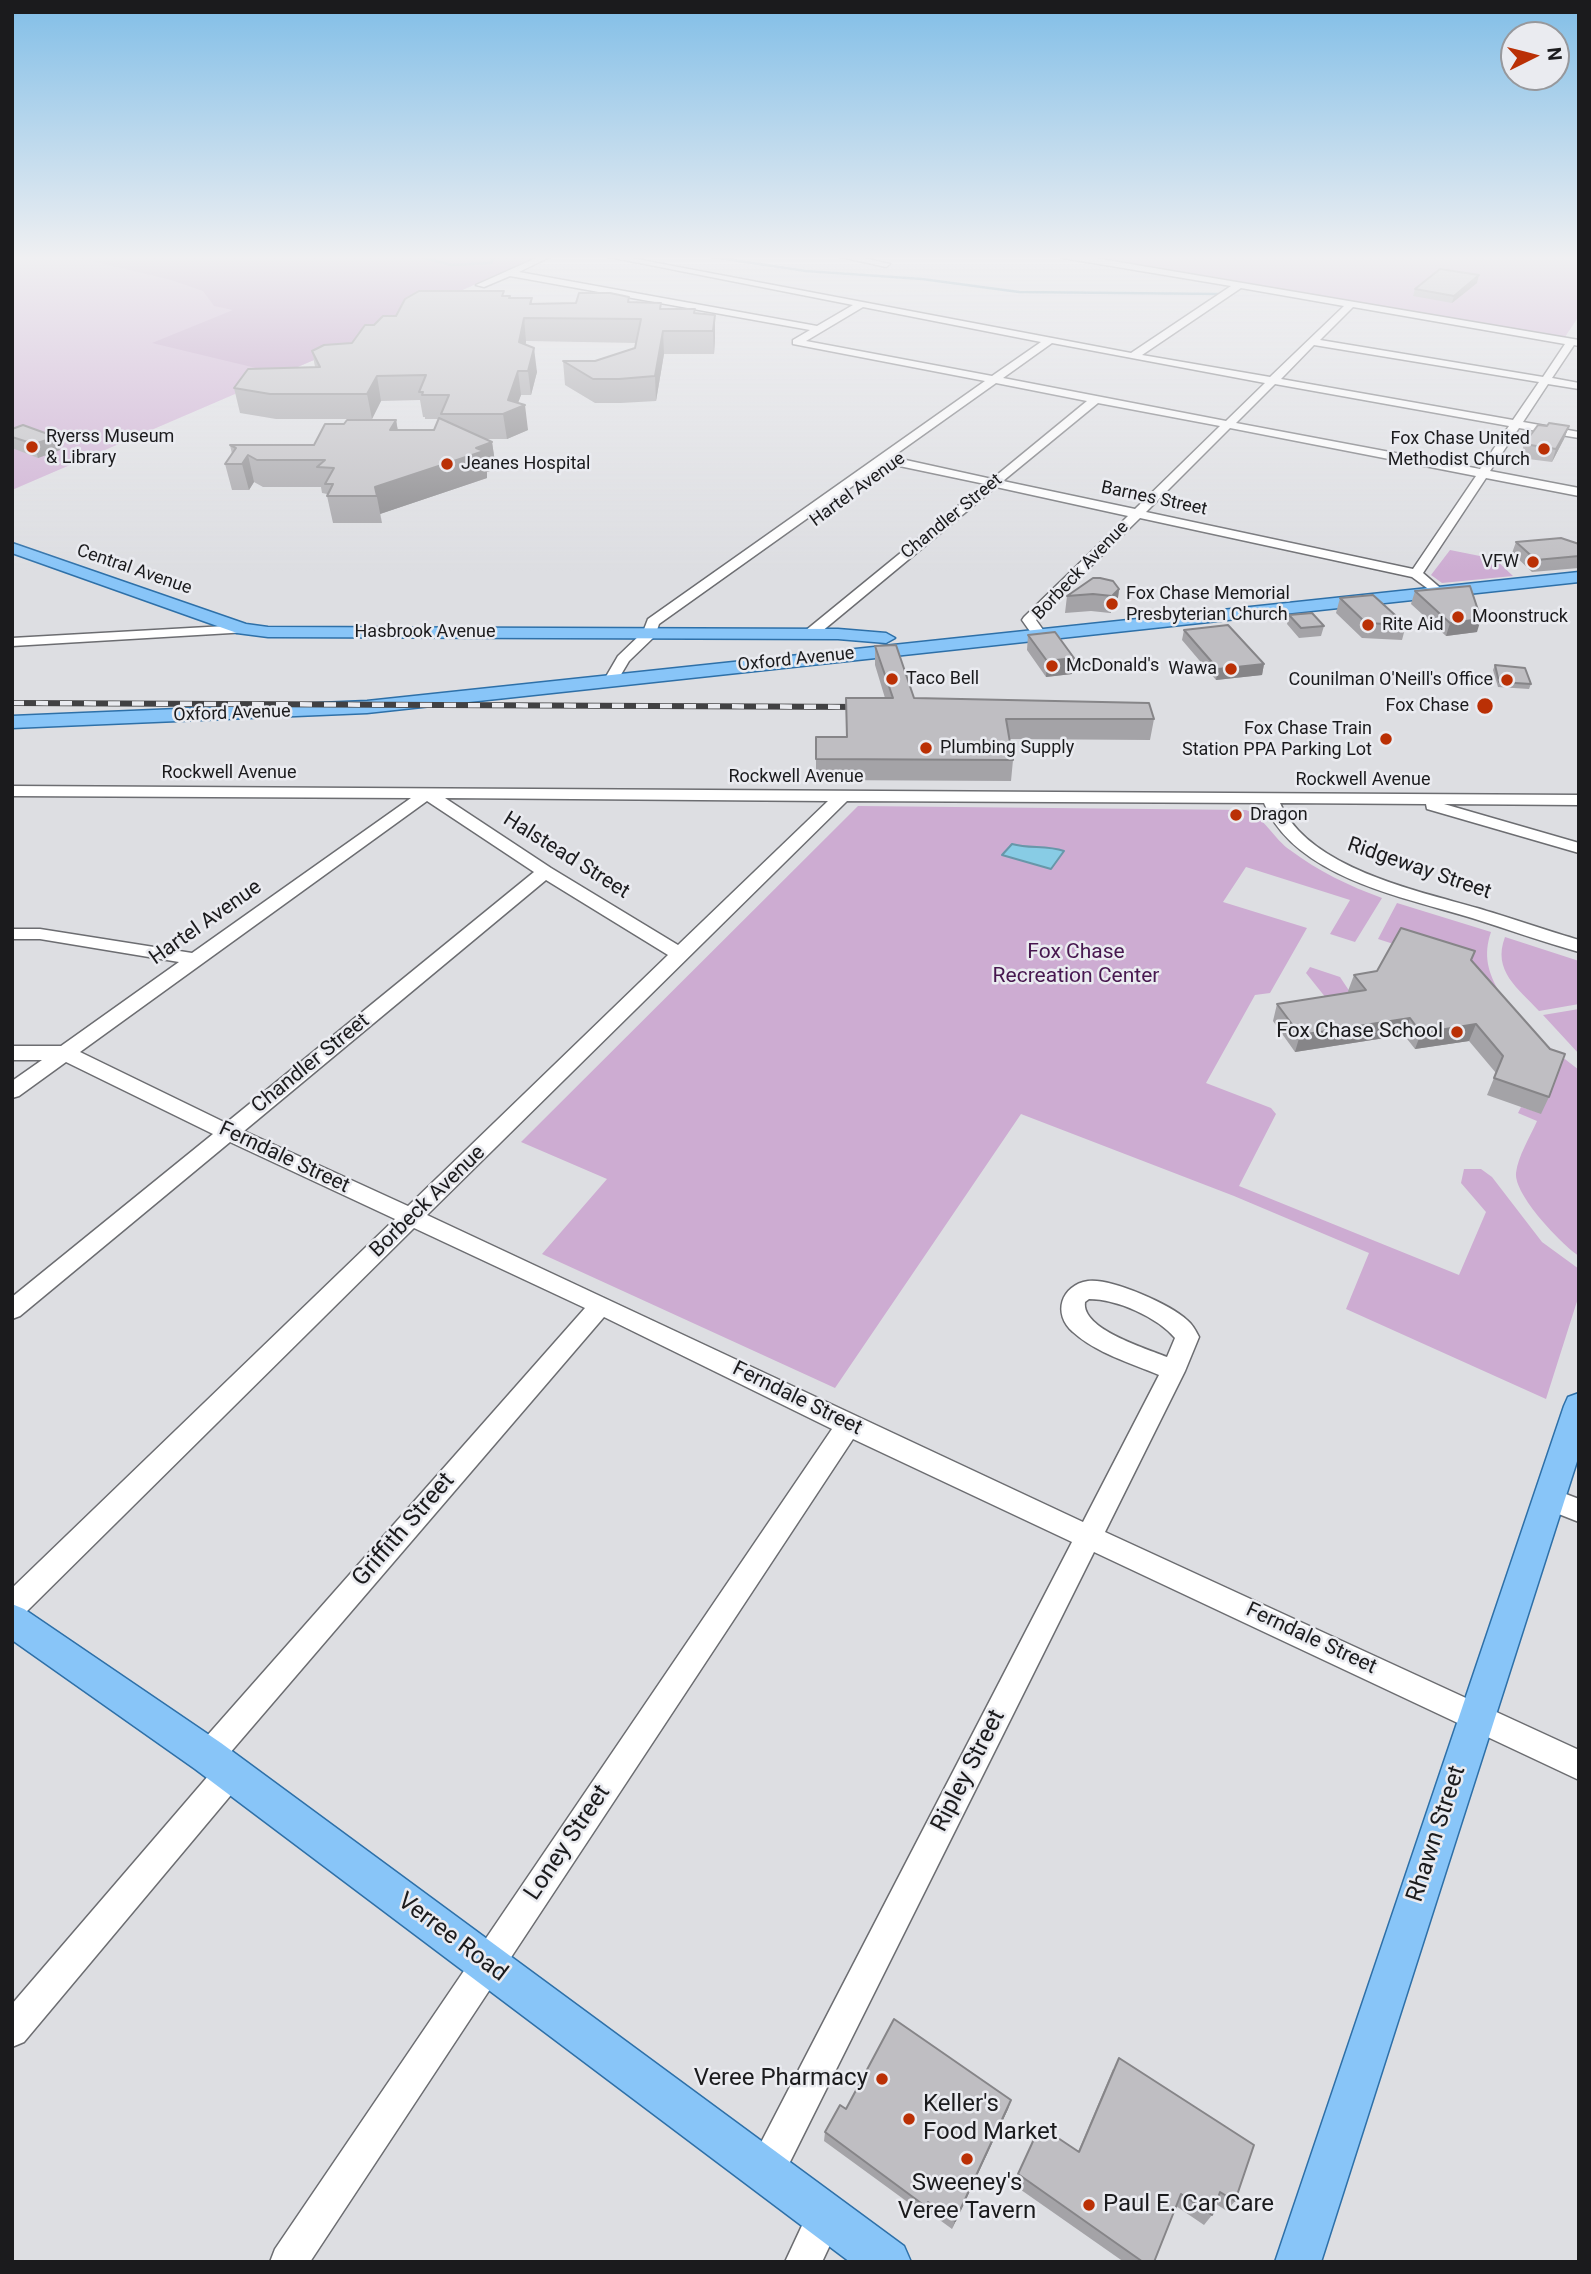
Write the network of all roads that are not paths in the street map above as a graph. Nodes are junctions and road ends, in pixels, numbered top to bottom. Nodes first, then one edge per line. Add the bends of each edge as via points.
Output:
1 (895, 361) edge
2 (1022, 361) edge
3 (1032, 361) edge
4 (1162, 361) edge
5 (1294, 361) edge
6 (1430, 361) edge
7 (1560, 361) edge
8 (991, 380) junction
9 (1546, 380) junction
10 (1275, 381) junction
11 (1006, 383) junction
12 (1579, 386) edge
13 (1095, 400) junction
14 (1517, 424) junction
15 (1226, 425) junction
16 (1579, 435) edge
17 (890, 460) junction
18 (1483, 474) junction
19 (994, 482) junction
20 (1579, 492) edge
21 (1136, 513) junction
22 (12, 548) edge
23 (1416, 574) junction
24 (1579, 577) edge
25 (1438, 592) junction
26 (243, 629) junction
27 (650, 632) junction
28 (810, 634) junction
29 (838, 634) junction
30 (1039, 634) junction
31 (1017, 637) junction
32 (12, 642) edge
33 (902, 649) junction
34 (611, 680) junction
35 (12, 722) edge
36 (12, 791) edge
37 (427, 794) junction
38 (842, 796) junction
39 (1270, 798) junction
40 (1410, 799) junction
41 (1579, 800) edge
42 (1579, 848) edge
43 (545, 872) junction
44 (12, 934) edge
45 (1579, 946) edge
46 (681, 955) junction
47 (194, 959) junction
48 (12, 1053) edge
49 (65, 1053) junction
50 (12, 1091) edge
51 (227, 1132) junction
52 (413, 1217) junction
53 (601, 1305) junction
54 (12, 1310) edge
55 (1173, 1371) junction
56 (1579, 1406) edge
57 (848, 1425) junction
58 (1564, 1505) edge
59 (1090, 1535) junction
60 (12, 1607) edge
61 (12, 1620) edge
62 (1475, 1717) junction
63 (219, 1764) junction
64 (1579, 1765) edge
65 (487, 1964) junction
66 (12, 2030) edge
67 (766, 2171) junction
68 (826, 2215) junction
69 (288, 2262) edge
70 (803, 2262) edge
71 (888, 2262) edge
72 (1298, 2262) edge

1 - 8 street
2 - 8 street, Hartel Avenue
3 - 11 street, Hartel Avenue
4 - 10 street
5 - 10 street, Borbeck Avenue
6 - 9 street
7 - 9 street
8 - 11 street
8 - 17 street, Hartel Avenue
9 - 12 street
9 - 14 street
10 - 14 street
10 - 15 street, Borbeck Avenue
11 - 13 street
11 - 17 street, Hartel Avenue
13 - 15 street
13 - 19 street, Chandler Street
14 - 16 street
14 - 18 street
15 - 18 street
15 - 21 street, Borbeck Avenue
17 - 19 street, Barnes Street
17 - 27 street, Hartel Avenue via 671,625
18 - 20 street
18 - 23 street
19 - 21 street, Barnes Street
19 - 28 street, Chandler Street
21 - 23 street, Barnes Street
21 - 30 street, Borbeck Avenue via 1029,620
22 - 26 main road, Central Avenue
23 - 25 street
24 - 25 main road, Oxford Avenue
25 - 30 main road, Oxford Avenue
26 - 27 main road, Hasbrook Avenue
26 - 32 street, Hasbrook Avenue
27 - 28 main road, Hasbrook Avenue
27 - 34 street, Hartel Avenue via 623,659
28 - 29 main road, Hasbrook Avenue
29 - 31 main road, Hasbrook Avenue
29 - 33 main road, Hasbrook Avenue via 892,639
30 - 31 main road, Oxford Avenue
31 - 33 main road, Oxford Avenue
33 - 34 main road, Oxford Avenue
34 - 35 main road, Oxford Avenue via 341,710
36 - 37 street, Rockwell Avenue
37 - 38 street, Rockwell Avenue
37 - 43 street, Halstead Street
37 - 47 street, Hartel Avenue
38 - 39 street, Rockwell Avenue
38 - 46 street, Borbeck Avenue
39 - 40 street, Rockwell Avenue
39 - 45 street, Ridgeway Street via 1276,817 1291,834 1311,851 1355,875
40 - 41 street, Rockwell Avenue
40 - 42 street
43 - 46 street, Halstead Street
43 - 51 street, Chandler Street
44 - 47 street via 40,934
46 - 52 street, Borbeck Avenue
47 - 49 street, Hartel Avenue
48 - 49 street, Ferndale Street
49 - 50 street, Hartel Avenue
49 - 51 street, Ferndale Street
51 - 52 street, Ferndale Street
51 - 54 street, Chandler Street
52 - 53 street, Ferndale Street
52 - 60 street, Borbeck Avenue
53 - 57 street, Ferndale Street
53 - 63 street, Griffith Street
55 - 55 street, Ripley Street via 1186,1337 1168,1318 1103,1291 1080,1293 1072,1302 1071,1310 1081,1326
55 - 59 street, Ripley Street
56 - 58 main road, Rhawn Street
57 - 59 street, Ferndale Street
57 - 65 street, Loney Street
58 - 62 main road, Rhawn Street
59 - 62 street, Ferndale Street
59 - 67 street, Ripley Street
61 - 63 main road, Verree Road
62 - 64 street, Ferndale Street
62 - 72 main road, Rhawn Street
63 - 65 main road, Verree Road
63 - 66 street, Griffith Street
65 - 67 main road, Verree Road
65 - 69 street, Loney Street
67 - 68 main road, Verree Road
68 - 70 street
68 - 71 main road, Verree Road

